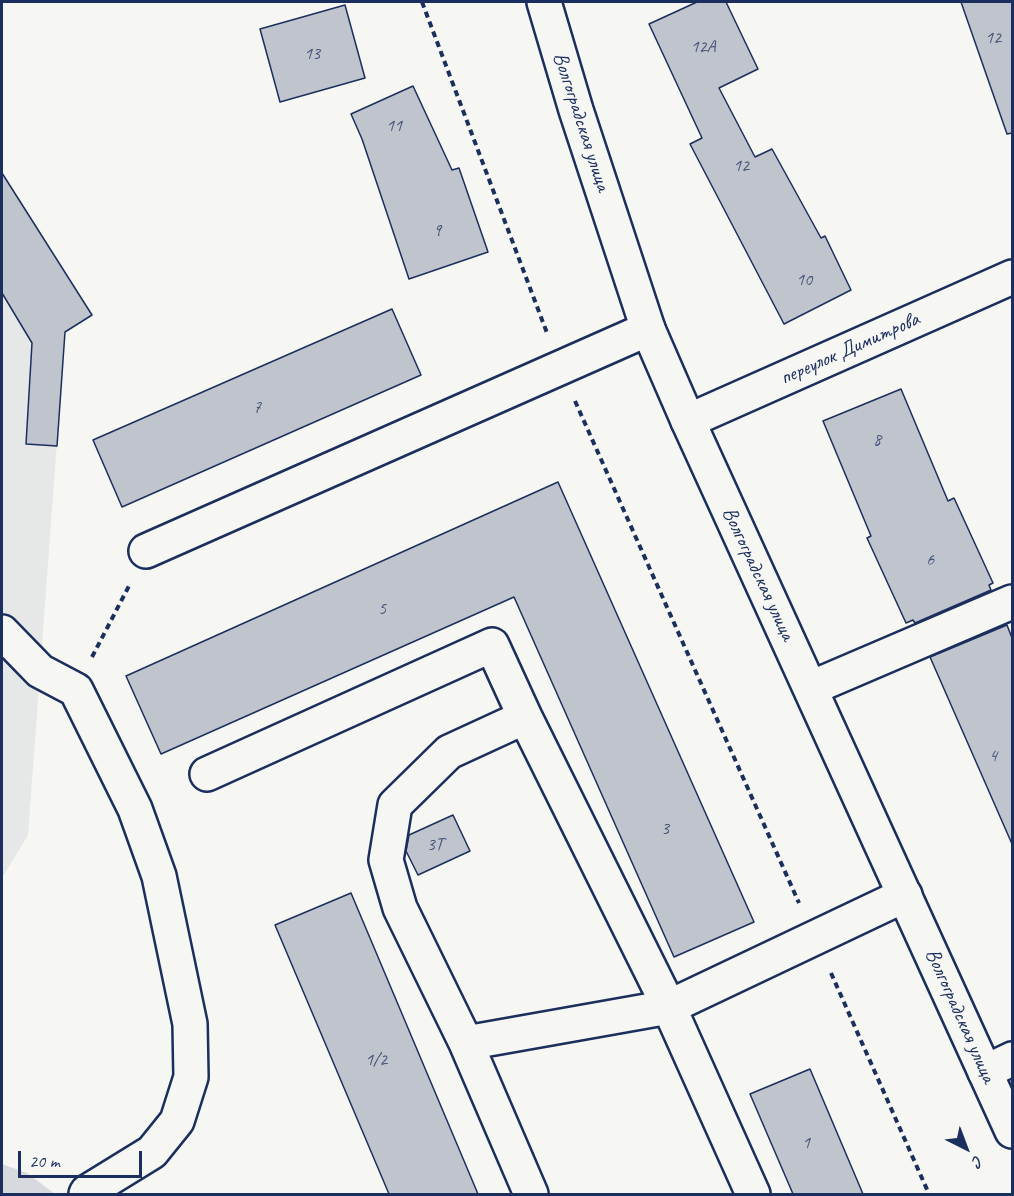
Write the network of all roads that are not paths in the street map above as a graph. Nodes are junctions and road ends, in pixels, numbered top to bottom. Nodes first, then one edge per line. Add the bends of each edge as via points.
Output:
1 (544, 2) edge
2 (1012, 277) edge
3 (648, 328) junction
4 (688, 421) junction
5 (146, 551) road end
6 (1012, 602) edge
7 (2, 632) edge
8 (811, 688) junction
9 (525, 717) junction
10 (207, 774) dead end
11 (905, 895) junction
12 (669, 1007) junction
13 (466, 1043) junction
14 (999, 1065) edge
15 (1012, 1131) edge
16 (87, 1194) edge
17 (531, 1194) edge
18 (753, 1194) edge

1 - 3 main road, Волгоградская улица
2 - 4 main road, переулок Димитрова
3 - 4 main road, Волгоградская улица
3 - 5 main road
4 - 8 main road, Волгоградская улица
6 - 8 main road
7 - 16 main road via 40,671 76,690 135,809 159,876 190,1024 191,1077 177,1121 152,1152
8 - 11 main road, Волгоградская улица
9 - 10 main road via 492,645
9 - 12 main road
9 - 13 main road via 449,752 395,805 386,860 400,908
11 - 12 main road
11 - 14 main road, Волгоградская улица
12 - 13 main road
12 - 18 main road
13 - 17 main road
14 - 15 main road, Волгоградская улица

